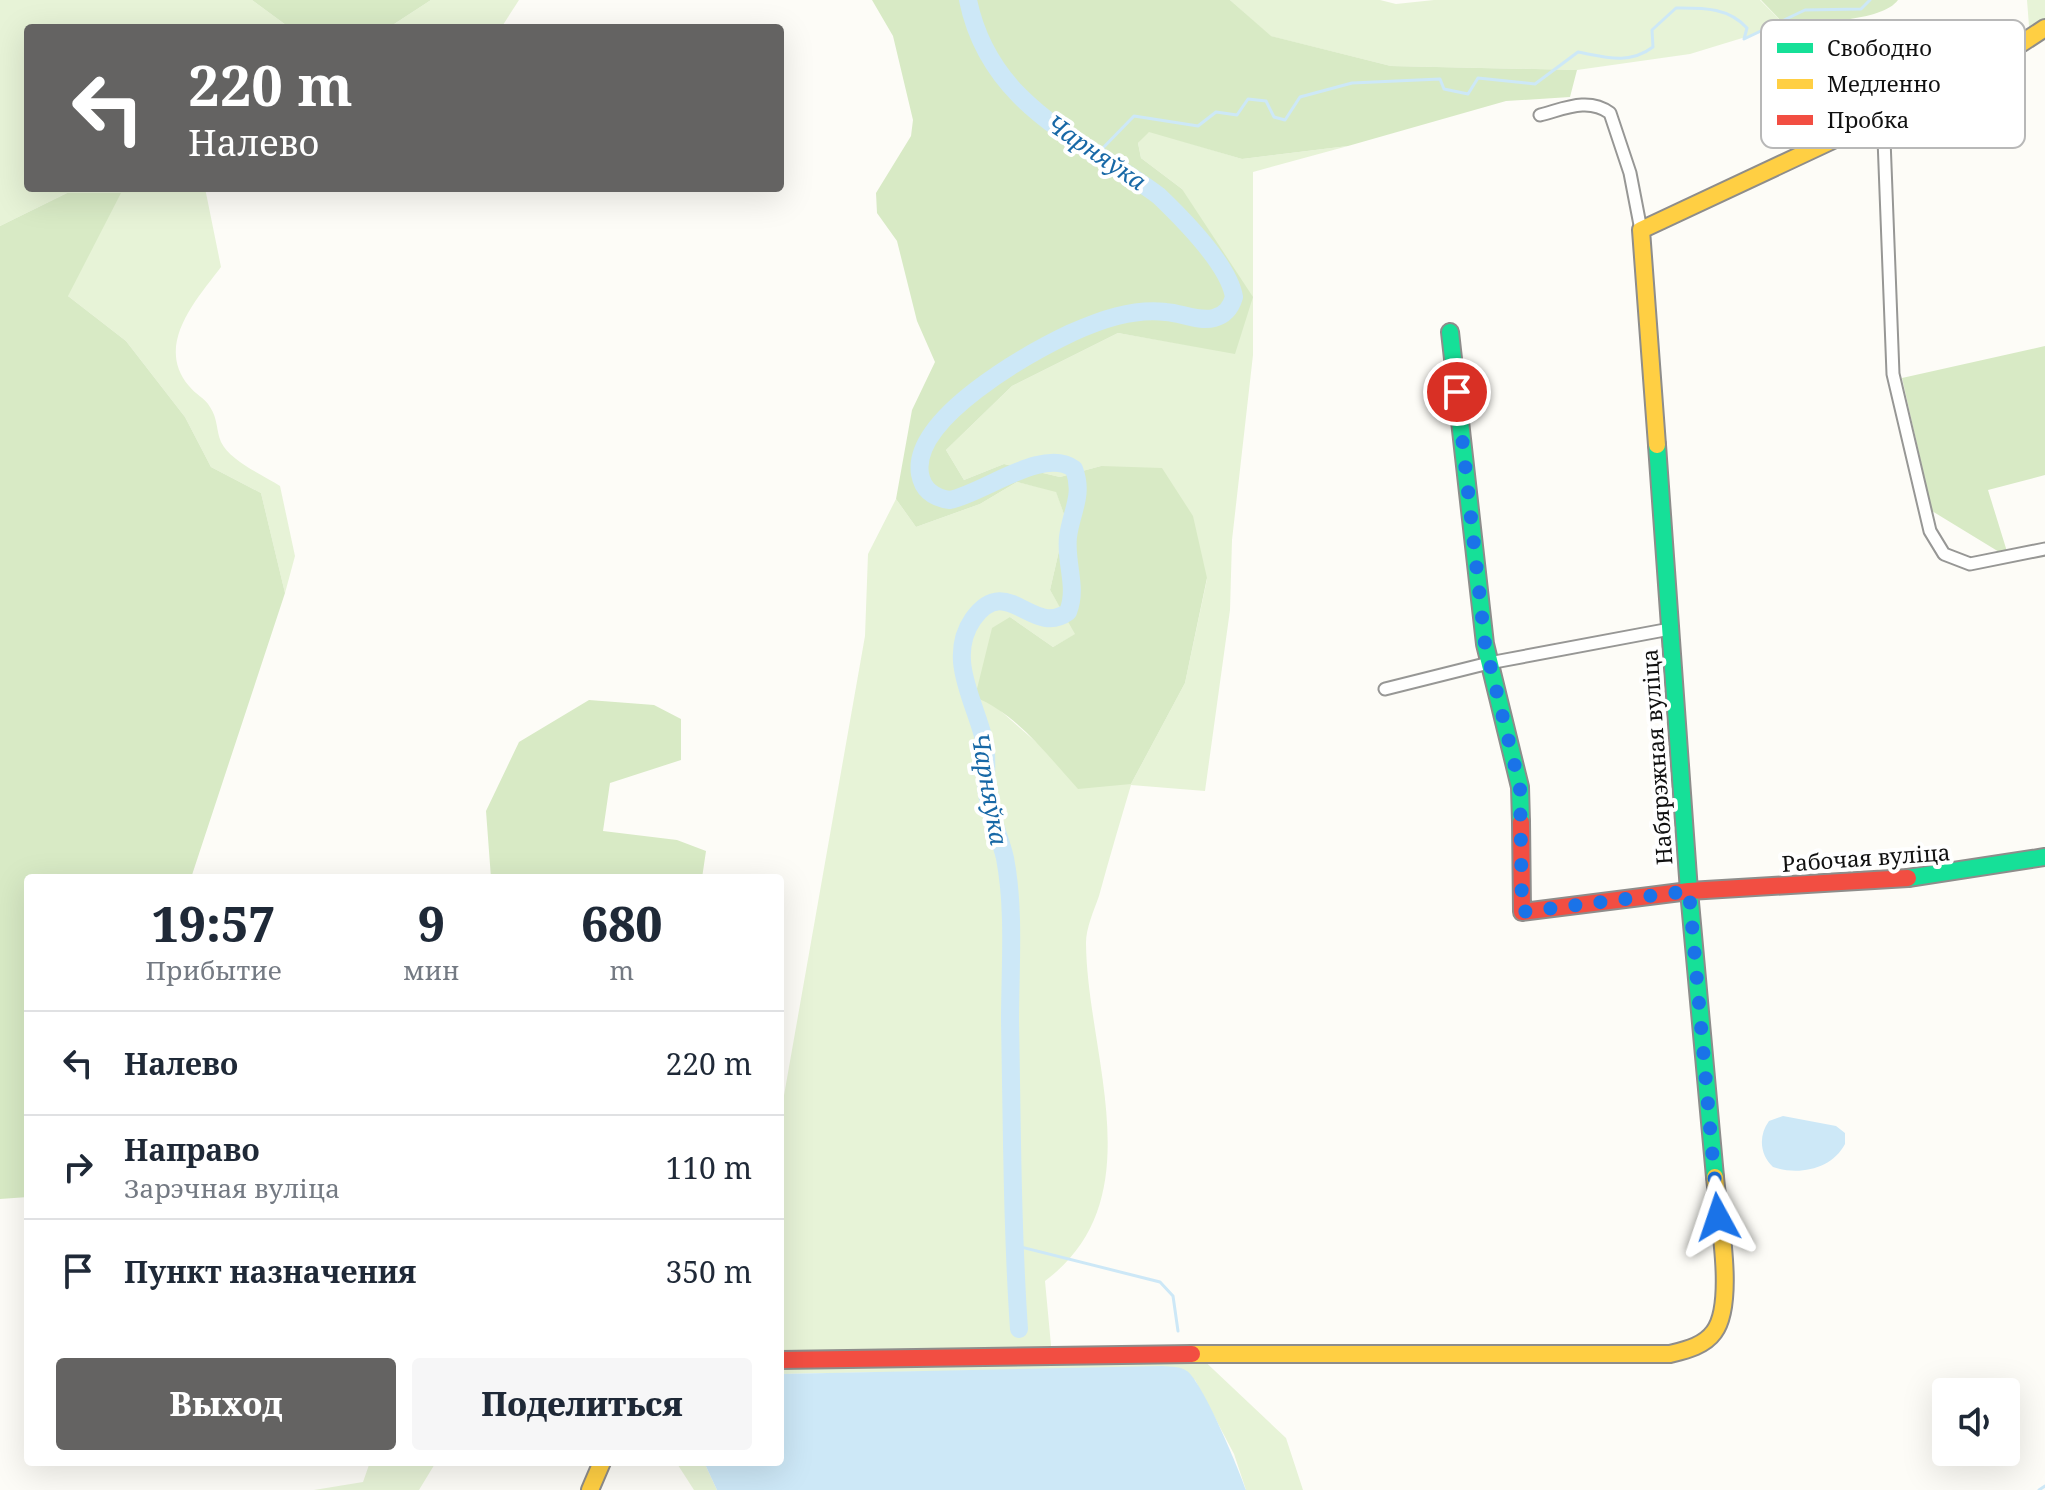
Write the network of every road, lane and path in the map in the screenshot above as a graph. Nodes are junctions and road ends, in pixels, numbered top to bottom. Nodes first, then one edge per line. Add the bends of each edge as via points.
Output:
1 (2045, 28) edge
2 (2025, 41) edge
3 (1540, 115) dead end
4 (1811, 148) edge
5 (1884, 148) edge
6 (1641, 230) junction
7 (1450, 332) dead end
8 (2045, 549) edge
9 (1670, 629) junction
10 (1489, 663) junction
11 (1385, 689) dead end
12 (2045, 857) edge
13 (1689, 891) junction
14 (784, 1360) edge
15 (600, 1466) edge
16 (590, 1490) edge

1 - 2 street
3 - 6 street via 1581,104 1610,113
4 - 6 street
5 - 8 street via 1893,374 1930,531 1944,554 1970,564
6 - 9 street, Набярэжная вуліца
7 - 10 street
9 - 10 street
9 - 13 street, Набярэжная вуліца
10 - 11 street
10 - 13 street, Рабочая вуліца via 1520,787 1522,912
12 - 13 street, Рабочая вуліца via 1938,876
13 - 14 street, Набярэжная вуліца via 1723,1265 1723,1313 1719,1329 1706,1343 1670,1354
15 - 16 street

